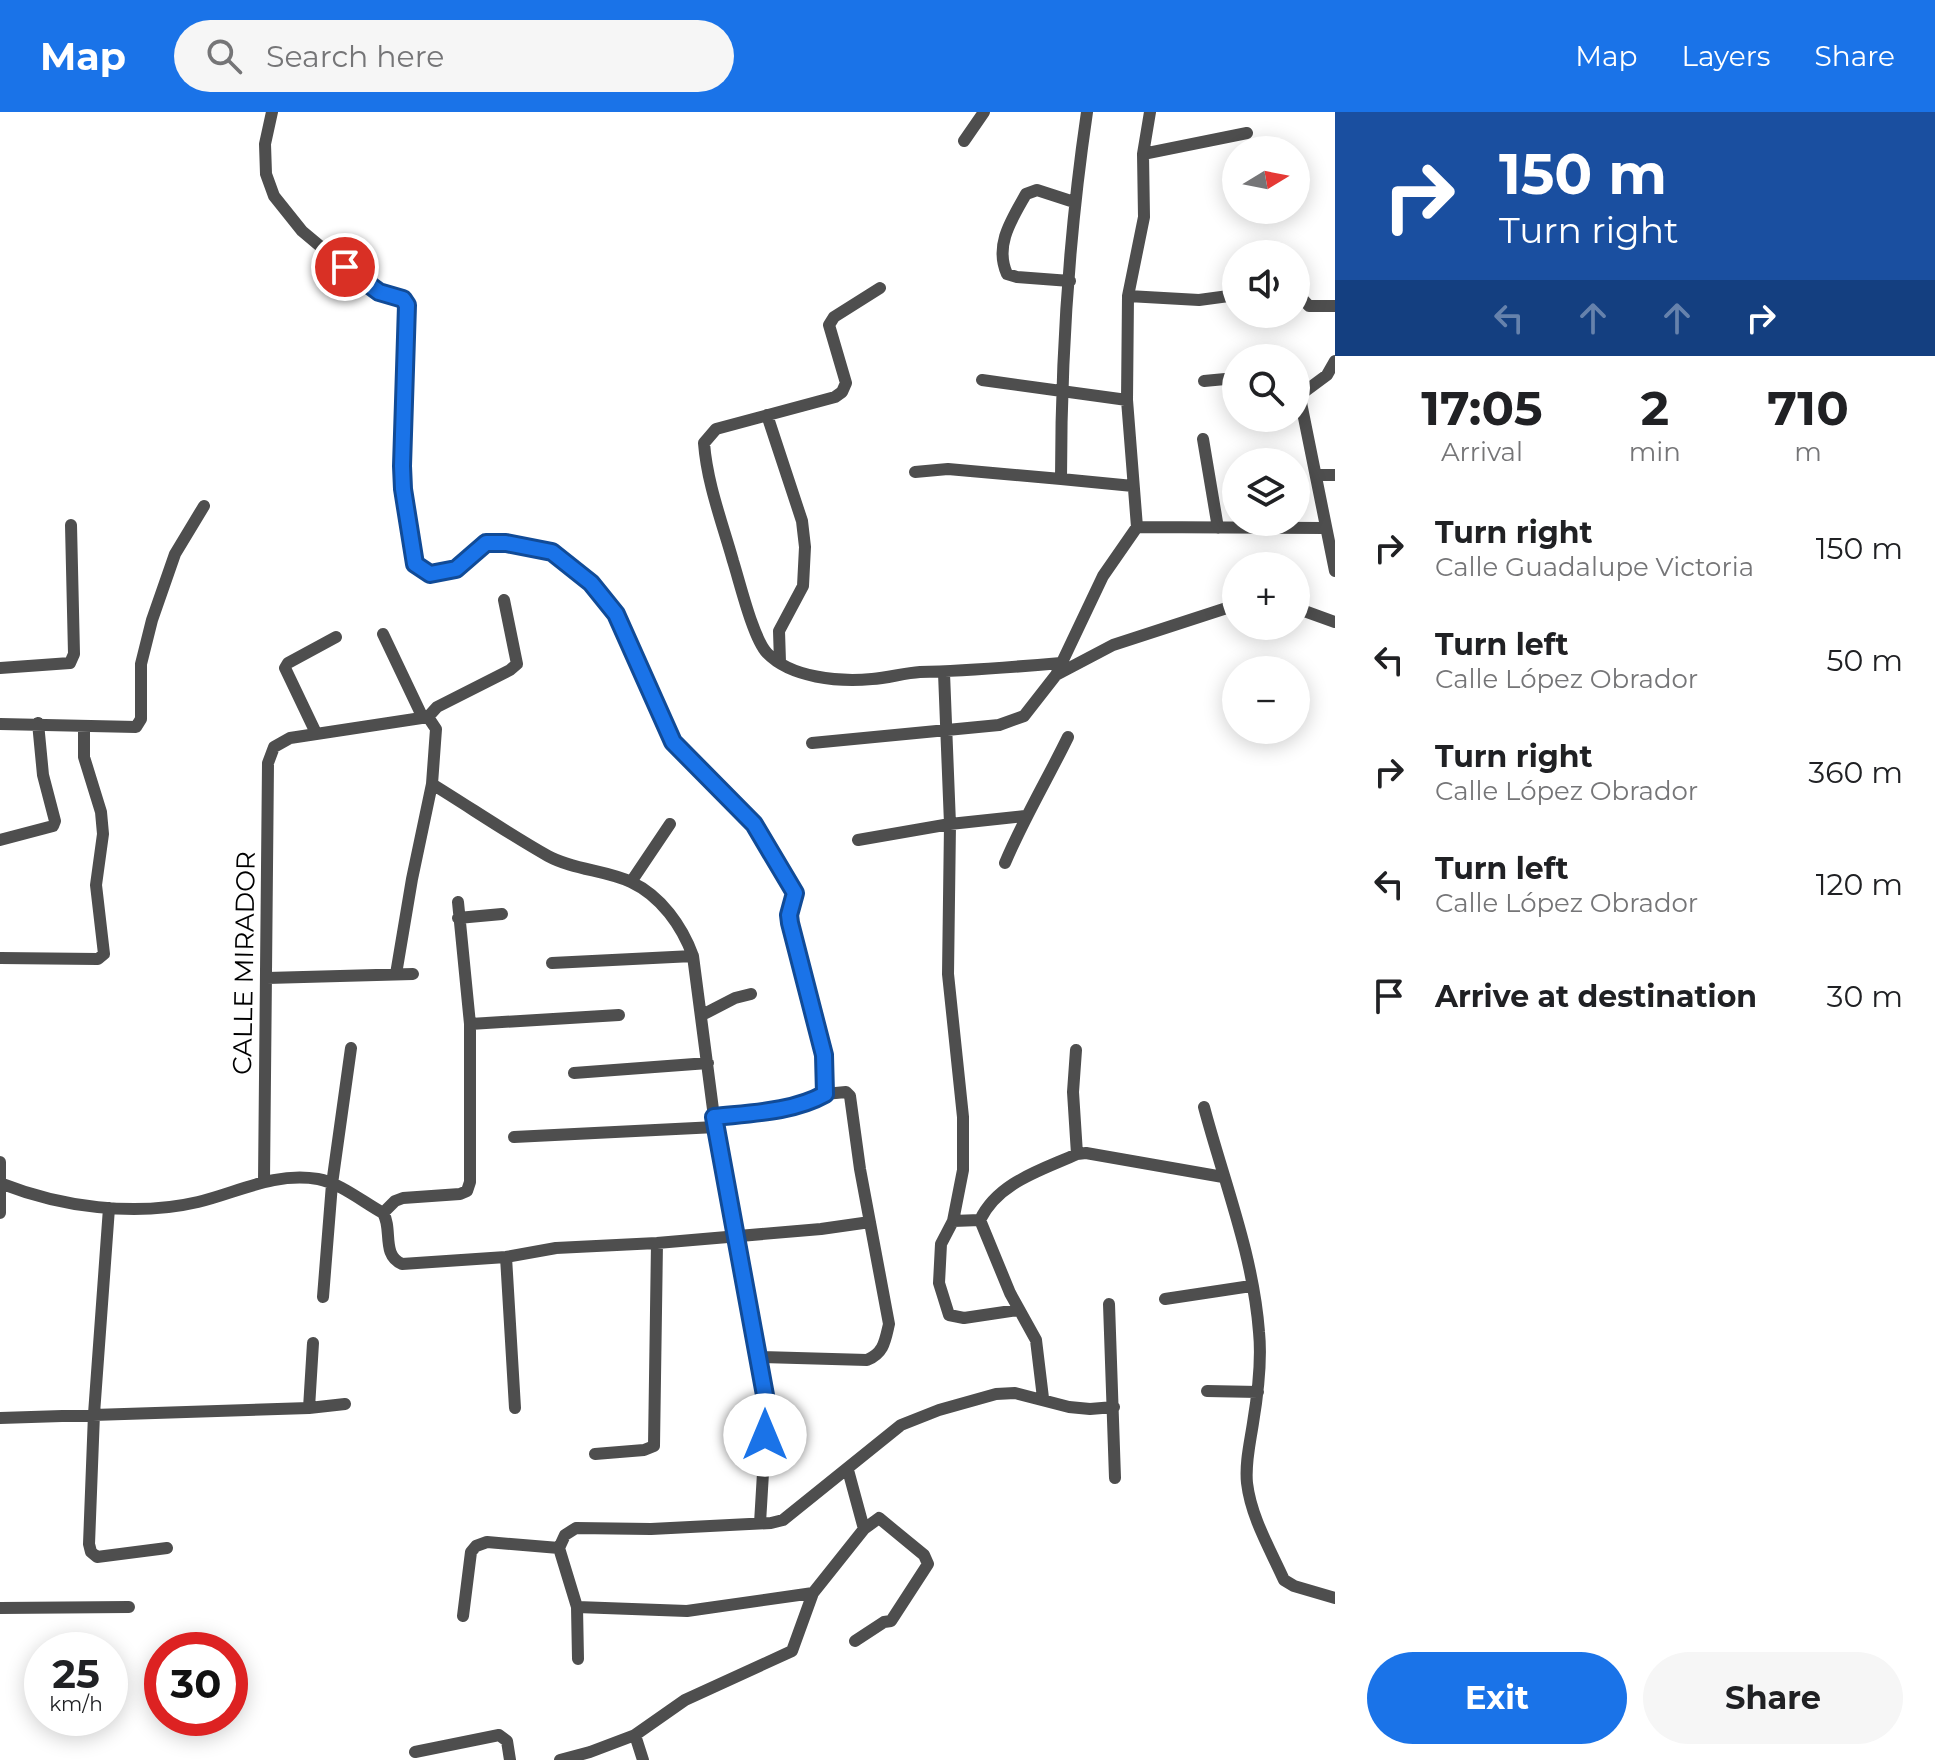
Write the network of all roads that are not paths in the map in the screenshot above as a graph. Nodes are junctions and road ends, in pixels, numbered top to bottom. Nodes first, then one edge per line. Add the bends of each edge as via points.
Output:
1 (272, 112) edge
2 (984, 112) edge
3 (1087, 112) edge
4 (1146, 113) edge
5 (1247, 133) dead end
6 (964, 141) dead end
7 (1143, 154) junction
8 (1074, 202) junction
9 (1070, 281) junction
10 (880, 288) dead end
11 (1128, 296) junction
12 (1222, 297) edge
13 (1310, 306) edge
14 (1335, 306) edge
15 (1335, 361) edge
16 (1222, 379) edge
17 (982, 380) dead end
18 (1204, 381) dead end
19 (1310, 388) edge
20 (1061, 391) junction
21 (1127, 400) junction
22 (767, 415) junction
23 (1307, 432) edge
24 (1203, 439) dead end
25 (915, 472) dead end
26 (1316, 475) junction
27 (1335, 475) edge
28 (1061, 479) junction
29 (1133, 486) junction
30 (204, 506) dead end
31 (71, 525) dead end
32 (1137, 527) junction
33 (1218, 528) junction
34 (1326, 528) junction
35 (1335, 571) edge
36 (504, 600) dead end
37 (1222, 610) edge
38 (1310, 613) edge
39 (1335, 622) edge
40 (383, 634) dead end
41 (336, 637) dead end
42 (780, 662) junction
43 (1061, 663) junction
44 (0, 668) edge
45 (944, 673) junction
46 (1056, 675) junction
47 (425, 717) junction
48 (38, 723) junction
49 (0, 724) edge
50 (84, 727) junction
51 (946, 730) junction
52 (316, 733) junction
53 (1068, 737) dead end
54 (812, 743) dead end
55 (432, 784) junction
56 (1025, 816) junction
57 (670, 824) dead end
58 (950, 824) junction
59 (0, 840) edge
60 (858, 840) dead end
61 (1005, 863) dead end
62 (631, 882) junction
63 (458, 902) dead end
64 (502, 914) dead end
65 (458, 918) junction
66 (693, 956) junction
67 (0, 958) edge
68 (552, 963) dead end
69 (396, 974) junction
70 (413, 974) dead end
71 (267, 978) junction
72 (751, 994) dead end
73 (619, 1015) dead end
74 (702, 1015) junction
75 (470, 1024) junction
76 (351, 1048) dead end
77 (1076, 1050) dead end
78 (708, 1063) junction
79 (574, 1073) dead end
80 (825, 1094) junction
81 (1204, 1107) dead end
82 (715, 1122) junction
83 (514, 1137) dead end
84 (1077, 1154) junction
85 (0, 1162) edge
86 (1223, 1177) junction
87 (264, 1181) junction
88 (0, 1184) edge
89 (332, 1184) junction
90 (109, 1208) junction
91 (0, 1213) edge
92 (383, 1213) junction
93 (980, 1220) junction
94 (953, 1221) junction
95 (870, 1222) junction
96 (737, 1234) junction
97 (657, 1243) junction
98 (506, 1257) junction
99 (1251, 1286) junction
100 (323, 1297) dead end
101 (1165, 1299) dead end
102 (1109, 1304) dead end
103 (1018, 1310) junction
104 (313, 1343) dead end
105 (759, 1357) junction
106 (1207, 1391) dead end
107 (1258, 1392) junction
108 (1043, 1398) junction
109 (345, 1404) dead end
110 (1114, 1407) junction
111 (309, 1408) junction
112 (515, 1408) dead end
113 (94, 1414) junction
114 (0, 1418) edge
115 (595, 1454) dead end
116 (848, 1470) junction
117 (1115, 1478) dead end
118 (760, 1523) junction
119 (864, 1529) junction
120 (167, 1548) dead end
121 (559, 1548) junction
122 (813, 1593) junction
123 (1335, 1598) edge
124 (129, 1607) dead end
125 (577, 1607) junction
126 (0, 1608) edge
127 (463, 1616) dead end
128 (855, 1641) dead end
129 (578, 1659) dead end
130 (635, 1735) junction
131 (415, 1752) dead end
132 (510, 1760) edge
133 (560, 1760) edge
134 (643, 1760) edge

1 - 80 street via 265,144 266,174 274,196 302,231 334,258 379,292 407,305 403,478 415,564 430,574 456,569 486,543 552,552 591,583 616,614 673,742 754,824 795,893 790,923 824,1055
2 - 6 street
3 - 8 street
4 - 7 street
5 - 7 street
7 - 11 street via 1144,217
8 - 9 street
8 - 9 street via 1037,190 1026,194 1005,231 1002,263 1007,274 1017,277
9 - 20 street
10 - 22 street via 829,325 846,383 842,392
11 - 12 street
11 - 21 street
13 - 14 street
15 - 19 street
16 - 18 street
17 - 20 street
20 - 21 street
20 - 28 street
21 - 29 street
22 - 42 street via 802,521 805,547 803,586 779,631
22 - 42 street via 716,429 704,443 706,467 757,634
23 - 26 street
24 - 33 street
25 - 28 street via 948,469
26 - 27 street
26 - 34 street
28 - 29 street
29 - 32 street
30 - 50 street via 175,554 152,620 141,664 141,719 126,729
31 - 44 street via 70,663
32 - 33 street
32 - 43 street via 1103,576
33 - 34 street
34 - 35 street
36 - 47 street via 517,664
37 - 46 street via 1113,645
38 - 39 street
40 - 47 street
41 - 52 street via 285,668
42 - 45 street via 837,679
43 - 45 street
43 - 46 street
45 - 51 street
46 - 51 street via 1024,716 999,725
47 - 52 street
47 - 55 street via 436,729
48 - 49 street
48 - 50 street
48 - 59 street via 55,821 53,826
50 - 67 street via 84,757 103,834 96,885 104,954 98,959
51 - 54 street
51 - 58 street
52 - 71 street, CALLE MIRADOR via 274,747 268,763
53 - 56 street
55 - 62 street via 548,856
55 - 69 street
56 - 58 street
56 - 61 street
57 - 62 street
58 - 60 street
58 - 94 street via 948,974 963,1117 963,1170
62 - 66 street via 676,921
63 - 65 street
64 - 65 street
65 - 75 street
66 - 68 street
66 - 74 street
69 - 70 street
69 - 71 street
71 - 87 street, CALLE MIRADOR
72 - 74 street
73 - 75 street
74 - 78 street
75 - 92 street via 467,1191 403,1198
76 - 89 street
77 - 84 street
78 - 79 street
78 - 82 street
80 - 82 street
80 - 95 street via 850,1096
81 - 86 street
82 - 83 street
82 - 96 street
84 - 86 street
84 - 93 street via 1002,1191
85 - 88 street
86 - 99 street via 1235,1204
87 - 89 street via 318,1179
87 - 90 street via 168,1208
88 - 90 street via 45,1199
88 - 91 street
89 - 92 street
89 - 100 street
90 - 113 street
92 - 98 street via 389,1252 402,1264
93 - 94 street
93 - 103 street
94 - 103 street via 941,1244 939,1283 949,1315 964,1318
95 - 96 street
95 - 105 street via 889,1324 884,1348 867,1360
96 - 97 street
96 - 105 street
97 - 98 street via 556,1248
97 - 115 street via 654,1446
98 - 112 street
99 - 101 street
99 - 107 street via 1259,1331
102 - 110 street
103 - 108 street via 1036,1340
104 - 111 street
105 - 118 street via 767,1406
106 - 107 street
107 - 123 street via 1247,1461 1254,1513 1284,1580
108 - 110 street via 1069,1407
108 - 116 street via 996,1394 939,1410 901,1425
109 - 111 street
110 - 117 street
111 - 113 street
113 - 114 street
113 - 120 street via 91,1552 97,1557
116 - 118 street via 783,1520
116 - 119 street
118 - 121 street via 576,1528
119 - 122 street
119 - 128 street via 879,1518 928,1564 891,1621
121 - 125 street
121 - 127 street via 487,1542 476,1546
122 - 125 street via 687,1611
122 - 130 street via 792,1651 685,1700
124 - 126 street
125 - 129 street
130 - 133 street
130 - 134 street
131 - 132 street via 499,1735 507,1741

